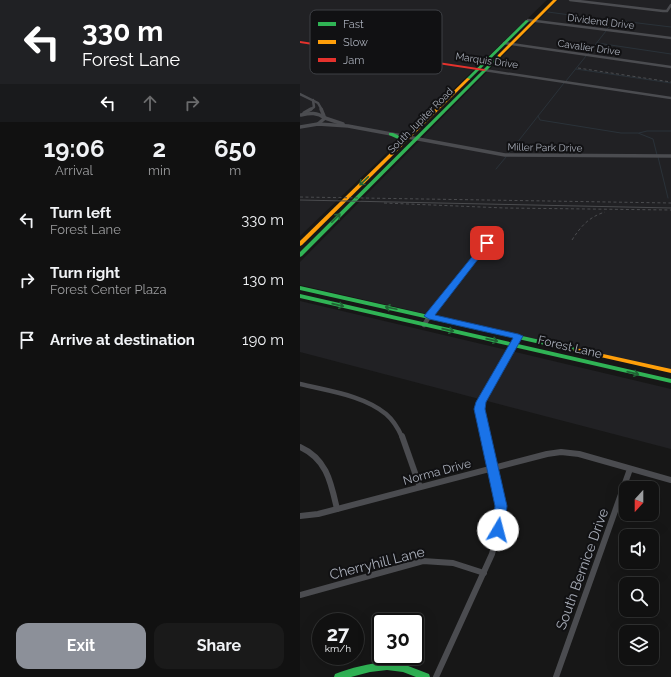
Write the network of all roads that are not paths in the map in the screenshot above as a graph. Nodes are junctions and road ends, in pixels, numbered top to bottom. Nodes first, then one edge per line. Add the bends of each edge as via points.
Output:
1 (548, 0) edge
2 (555, 0) edge
3 (570, 0) edge
4 (671, 5) edge
5 (543, 9) junction
6 (531, 20) junction
7 (671, 38) edge
8 (300, 42) edge
9 (310, 44) edge
10 (508, 44) junction
11 (442, 64) edge
12 (671, 67) edge
13 (481, 70) junction
14 (300, 94) edge
15 (671, 98) edge
16 (313, 100) junction
17 (449, 101) junction
18 (300, 115) edge
19 (324, 117) junction
20 (318, 124) junction
21 (348, 126) junction
22 (300, 127) edge
23 (391, 134) junction
24 (408, 137) junction
25 (416, 138) junction
26 (401, 144) junction
27 (671, 156) edge
28 (374, 171) junction
29 (382, 172) junction
30 (315, 229) junction
31 (323, 231) junction
32 (492, 237) dead end
33 (300, 244) edge
34 (300, 255) edge
35 (300, 288) edge
36 (300, 296) edge
37 (429, 316) junction
38 (424, 325) junction
39 (518, 336) junction
40 (513, 345) junction
41 (619, 359) junction
42 (615, 368) junction
43 (671, 371) edge
44 (671, 381) edge
45 (300, 384) edge
46 (300, 447) edge
47 (493, 468) junction
48 (630, 469) junction
49 (671, 480) edge
50 (420, 487) junction
51 (337, 509) junction
52 (300, 516) edge
53 (484, 572) junction
54 (300, 595) edge
55 (338, 677) edge
56 (426, 677) edge
57 (436, 677) edge
58 (556, 677) edge

1 - 5 main road, South Jupiter Road
2 - 5 main road, South Jupiter Road
3 - 4 street via 667,11
5 - 6 main road, South Jupiter Road
6 - 7 street, Dividend Drive
6 - 10 main road, South Jupiter Road
8 - 9 main road, Marquis Drive
10 - 12 street, Cavalier Drive
10 - 13 main road, South Jupiter Road
11 - 13 main road, Marquis Drive
13 - 15 street, Marquis Drive
13 - 17 main road, South Jupiter Road
14 - 16 street
16 - 18 street via 314,107
16 - 19 street via 318,103
17 - 24 main road, South Jupiter Road
17 - 25 main road, South Jupiter Road
18 - 19 street via 314,113
19 - 20 street
19 - 21 street
20 - 21 street
20 - 22 street
20 - 22 street
21 - 23 street, Miller Park Drive
23 - 24 street, Miller Park Drive
23 - 26 main road via 400,138
24 - 25 street, Miller Park Drive
24 - 26 main road, South Jupiter Road
25 - 27 street, Miller Park Drive via 505,155
25 - 29 main road, South Jupiter Road
26 - 28 main road, South Jupiter Road
28 - 29 main road
28 -> 30 main road, South Jupiter Road
31 -> 29 main road, South Jupiter Road
30 - 31 main road
30 - 33 main road, South Jupiter Road
31 - 34 main road, South Jupiter Road
32 - 37 street
37 -> 35 main road, Forest Lane
36 -> 38 main road, Forest Lane
37 - 38 street
37 - 39 main road, Forest Lane
38 -> 40 main road, Forest Lane
39 - 40 street
39 - 41 main road, Forest Lane
40 - 42 main road, Forest Lane
40 - 47 street via 481,402 480,409
41 - 42 main road
41 - 43 main road, Forest Lane
42 -> 44 main road, Forest Lane
45 - 50 street via 367,402 383,411 393,420 400,434
46 - 51 street via 310,451 328,473
47 - 48 street, Norma Drive via 561,452 579,454
47 - 50 street, Norma Drive
47 - 53 street via 501,506 500,519 492,554
48 - 49 street, Norma Drive
48 - 58 street, South Bernice Drive
50 - 51 street, Norma Drive
51 - 52 street, Norma Drive
53 - 54 street, Cherryhill Lane via 453,563 423,561
53 - 57 street
55 - 56 main road via 378,666 402,668

